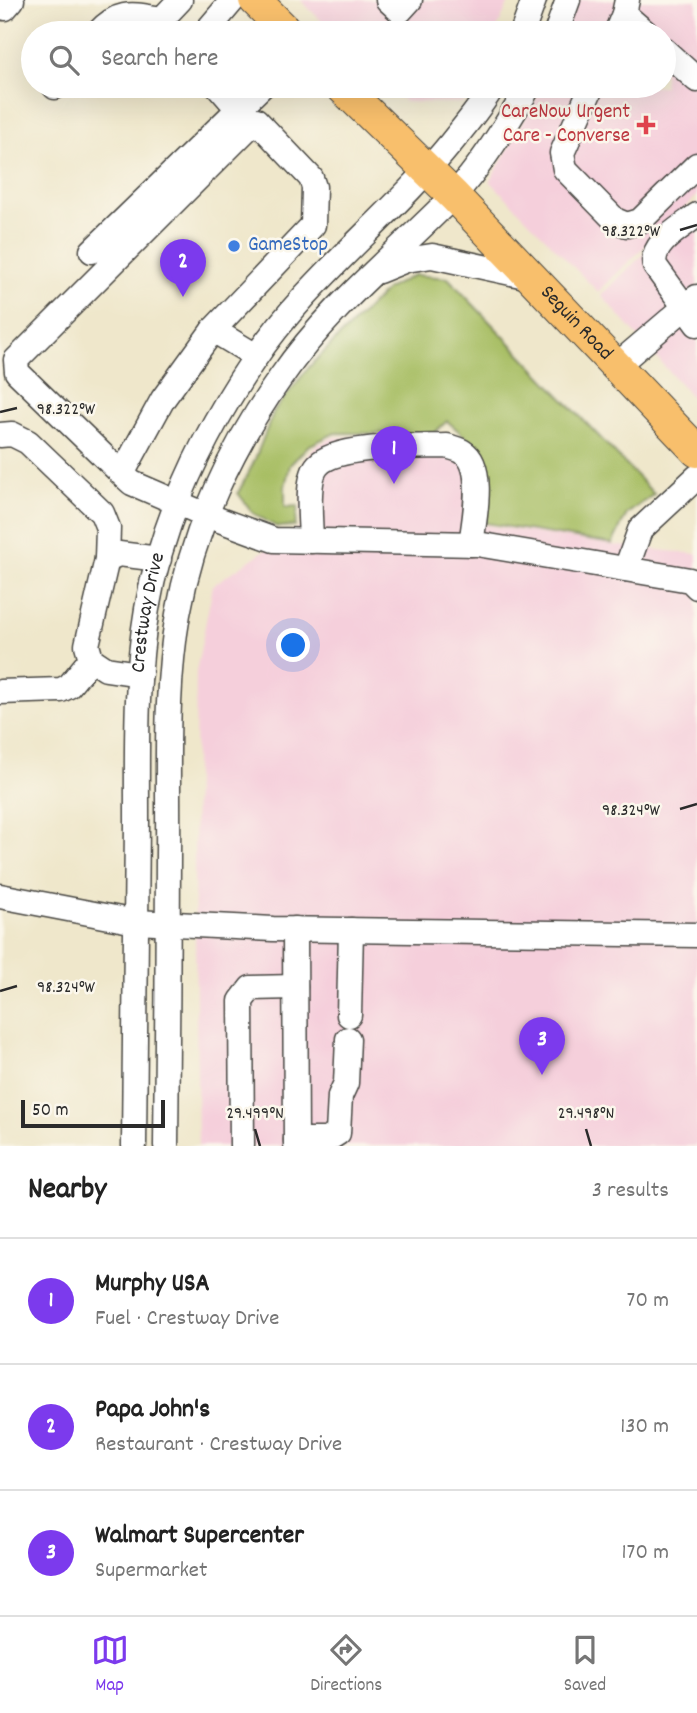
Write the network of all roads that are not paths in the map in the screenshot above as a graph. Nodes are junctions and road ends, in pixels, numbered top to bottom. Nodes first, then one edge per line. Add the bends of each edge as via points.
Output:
1 (180, 0) edge
2 (233, 0) edge
3 (254, 0) edge
4 (388, 0) edge
5 (410, 0) edge
6 (534, 0) edge
7 (568, 0) edge
8 (113, 21) edge
9 (215, 21) edge
10 (276, 21) edge
11 (526, 21) edge
12 (560, 21) edge
13 (676, 61) edge
14 (697, 80) edge
15 (228, 98) edge
16 (249, 98) edge
17 (353, 98) edge
18 (486, 98) edge
19 (522, 98) edge
20 (587, 98) edge
21 (238, 109) junction
22 (697, 165) edge
23 (428, 172) junction
24 (454, 195) junction
25 (697, 215) edge
26 (92, 251) dead end
27 (369, 276) junction
28 (530, 277) junction
29 (693, 310) edge
30 (213, 330) junction
31 (256, 356) junction
32 (616, 366) junction
33 (0, 435) edge
34 (697, 451) edge
35 (122, 474) junction
36 (697, 477) edge
37 (177, 502) junction
38 (206, 515) junction
39 (311, 541) junction
40 (471, 544) junction
41 (107, 559) junction
42 (159, 559) junction
43 (626, 569) junction
44 (697, 587) edge
45 (91, 659) junction
46 (140, 674) junction
47 (0, 692) edge
48 (0, 896) edge
49 (136, 922) junction
50 (168, 923) junction
51 (295, 929) junction
52 (351, 930) junction
53 (697, 935) edge
54 (295, 986) junction
55 (346, 1083) junction
56 (296, 1143) edge
57 (134, 1146) edge
58 (166, 1146) edge
59 (242, 1146) edge
60 (341, 1146) edge

1 - 8 street via 162,19 122,15
2 - 9 street
3 - 10 main road
4 - 5 street via 400,11
6 - 11 street
7 - 12 street
13 - 14 street
15 - 21 street
16 - 21 street
17 - 23 main road, Seguin Road
18 - 23 street, Crestway Drive
19 - 24 street, Crestway Drive
20 - 22 street via 562,153 565,169 615,220 627,225 640,221
21 - 26 street
23 - 24 main road, Seguin Road
23 - 31 street, Crestway Drive via 286,315
24 - 27 street, Crestway Drive
24 - 28 main road, Seguin Road
25 - 29 street via 658,246 653,261
27 - 28 street via 406,260 432,256
27 - 38 street, Crestway Drive via 310,336 278,380 236,450
28 - 32 main road, Seguin Road
29 - 32 street
30 - 31 street
30 - 35 street via 163,399
30 - 35 street via 314,221 311,178 256,120 16,360 18,372
31 - 37 street, Crestway Drive via 208,435
32 - 34 main road, Seguin Road
33 - 41 street via 28,442 102,513 108,528
35 - 37 street via 139,488
36 - 43 street via 640,530
37 - 38 street
37 - 42 street, Crestway Drive
38 - 39 street via 274,540
38 - 50 street, Crestway Drive via 189,567 174,646
39 - 40 street
39 - 40 street via 310,485 317,466 337,453 447,446 472,461 476,477
40 - 43 street
41 - 42 street via 119,554
41 - 45 street via 87,645
42 - 46 street, Crestway Drive via 147,609
43 - 44 street via 690,580
45 - 46 street via 106,669
45 - 47 street via 61,690
46 - 49 street, Crestway Drive
48 - 49 street
49 - 50 street
49 - 57 street, Crestway Drive
50 - 51 street
50 - 58 street, Crestway Drive
51 - 52 street
51 - 54 street
52 - 53 street
52 - 55 street
54 - 56 street
54 - 59 street via 251,988 241,1001
55 - 56 street via 340,1096 338,1133 327,1140
55 - 60 street via 355,1096 353,1126

